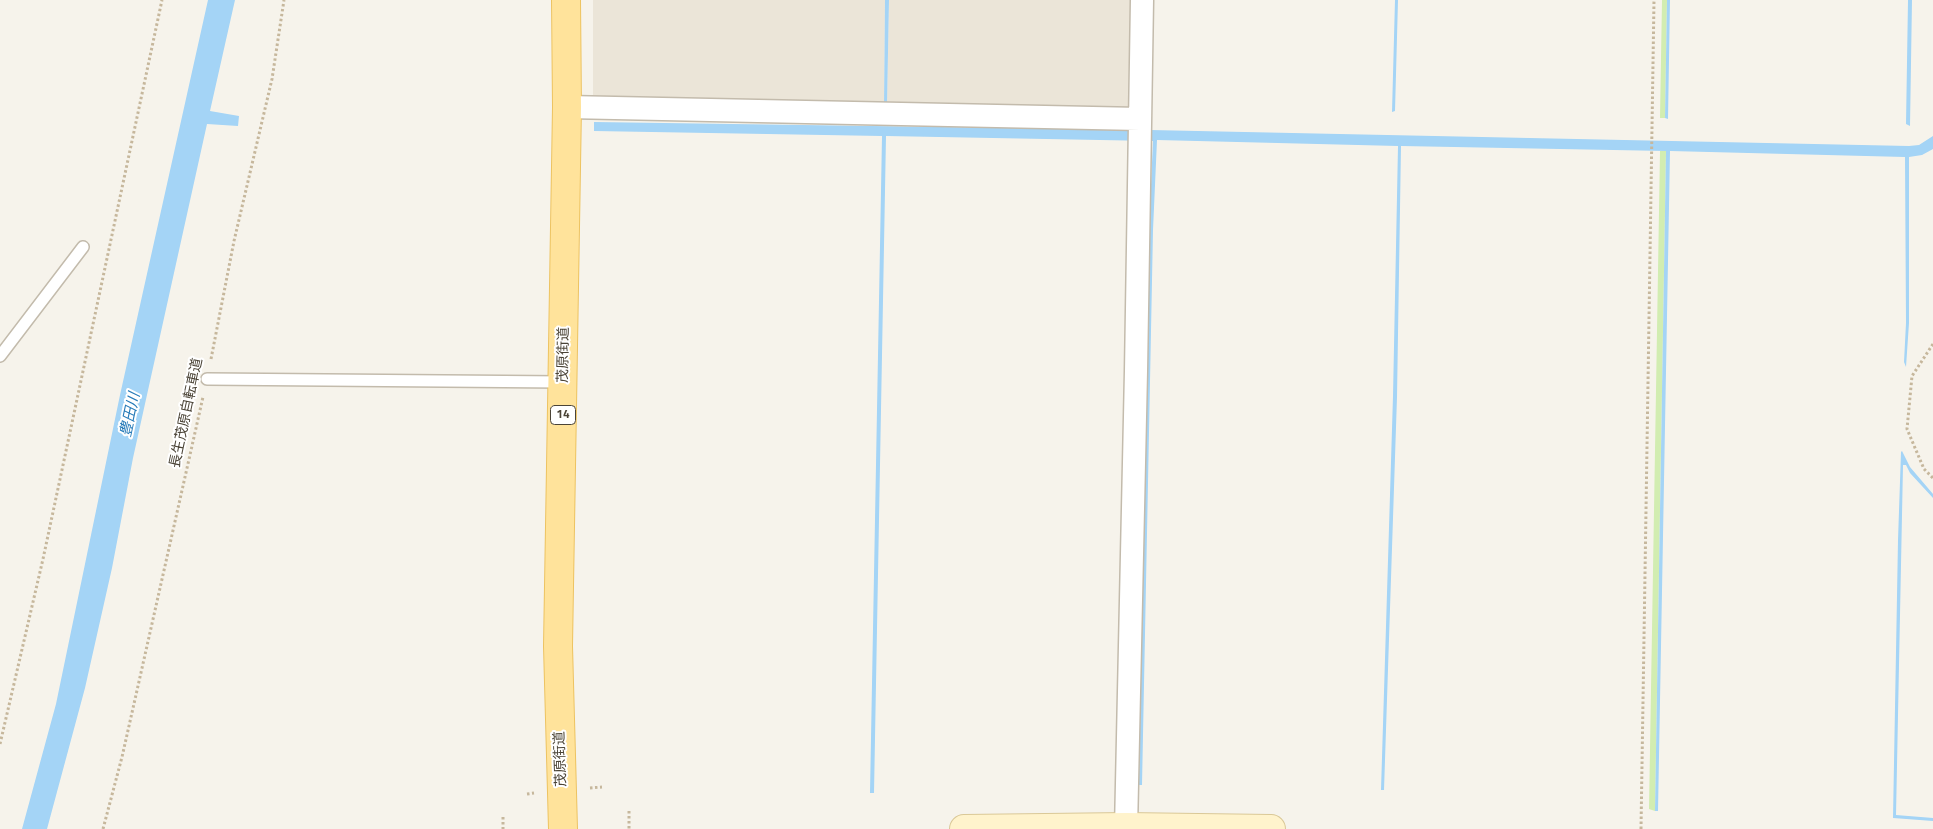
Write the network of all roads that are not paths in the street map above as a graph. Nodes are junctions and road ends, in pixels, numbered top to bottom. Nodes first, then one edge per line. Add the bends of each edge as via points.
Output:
1 (566, 0) edge
2 (1142, 0) edge
3 (568, 108) junction
4 (1140, 119) junction
5 (83, 247) dead end
6 (0, 356) edge
7 (207, 379) road end
8 (563, 382) junction
9 (1126, 828) edge
10 (563, 829) edge
11 (964, 829) edge
12 (1271, 829) edge

1 - 3 main road, 茂原街道 / 14
2 - 4 street
3 - 4 street
3 - 8 main road, 茂原街道 / 14
4 - 9 street
5 - 6 lane
7 - 8 lane
8 - 10 main road, 茂原街道 / 14 via 558,646
9 - 11 main road
9 - 12 main road

